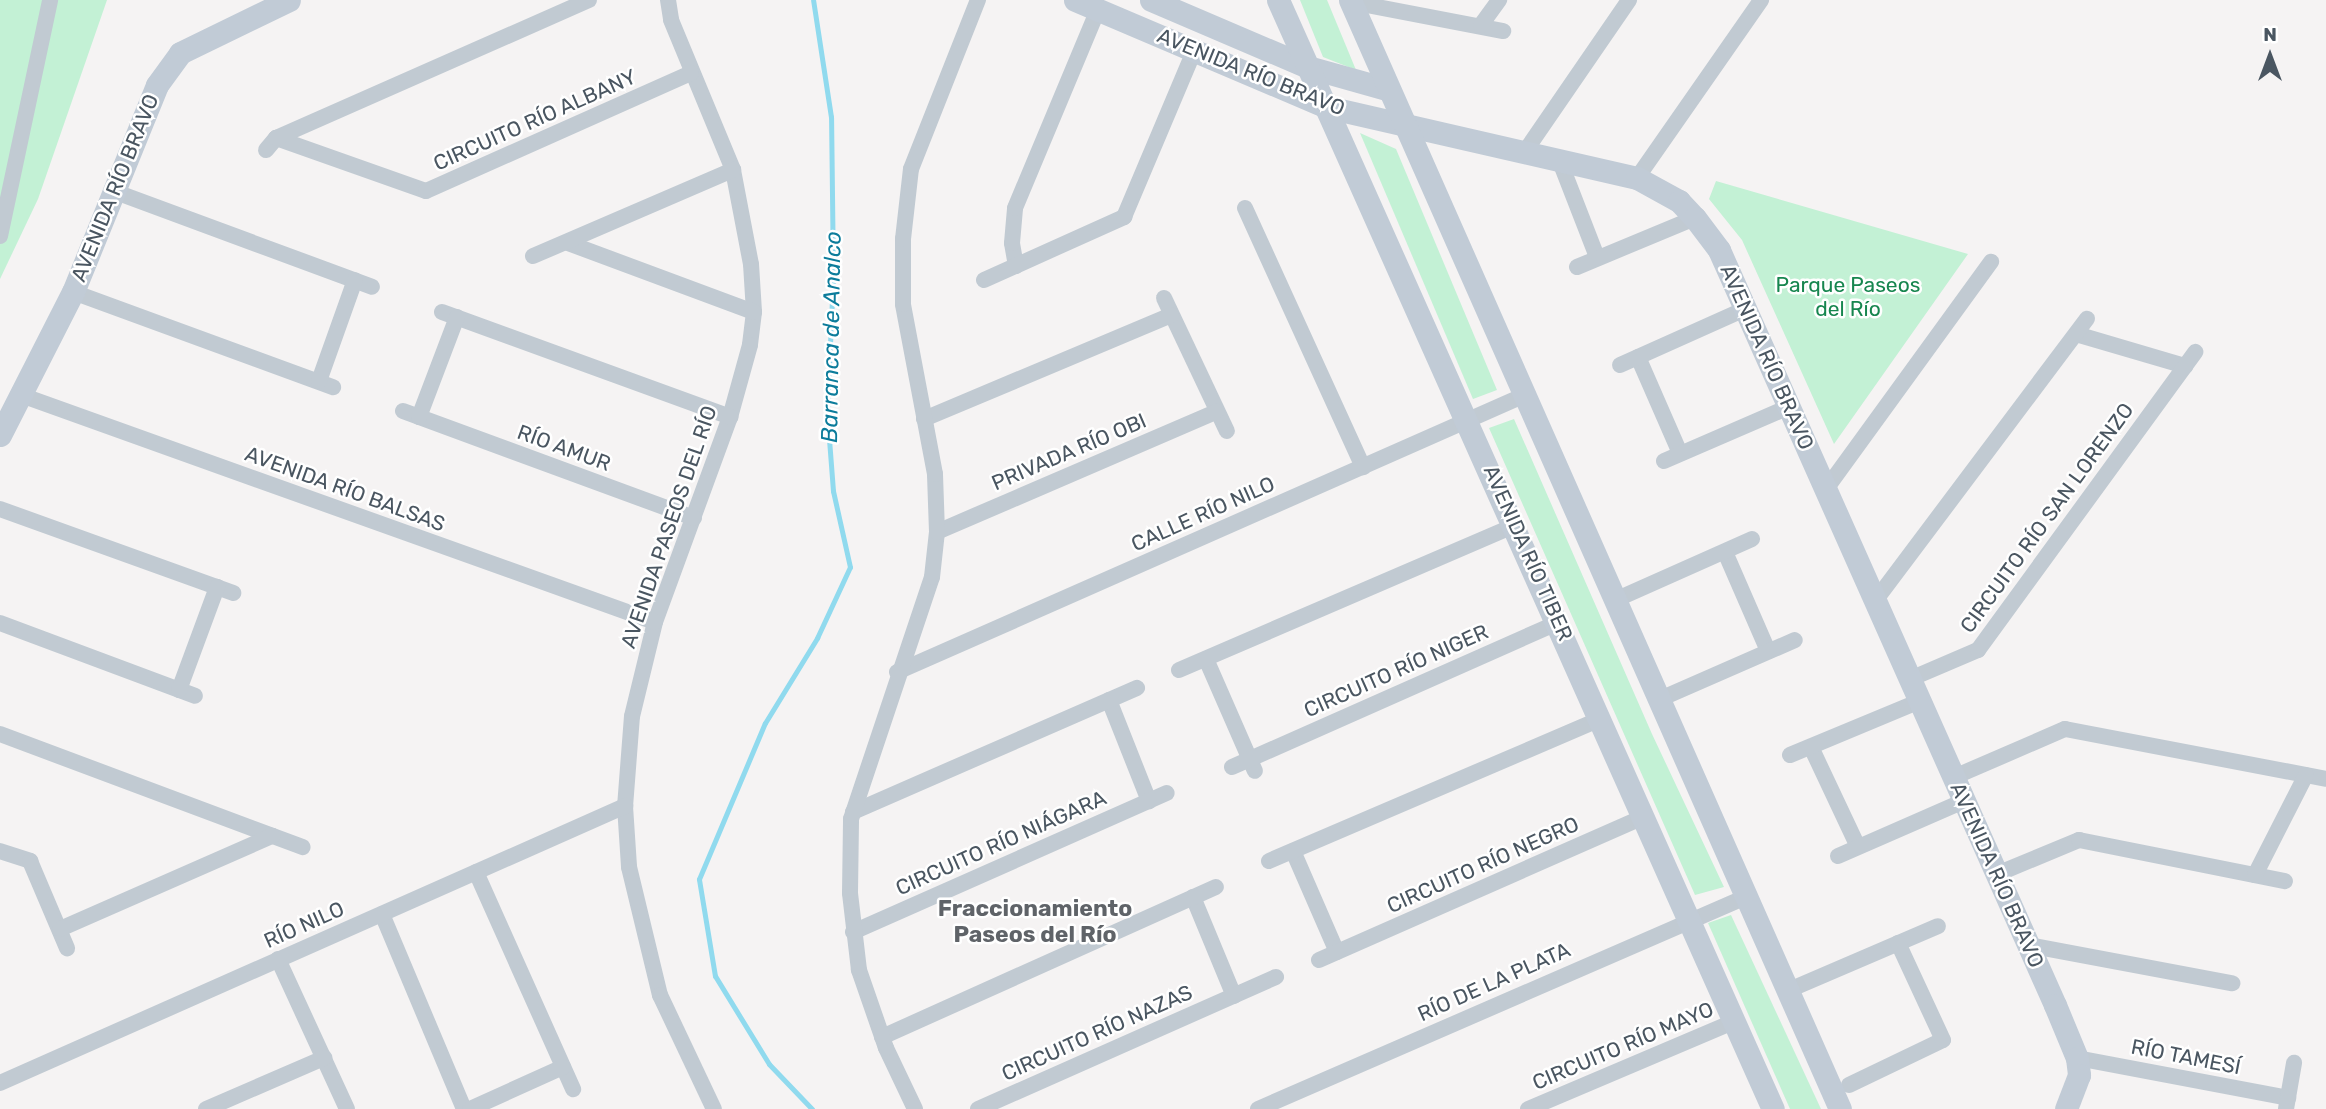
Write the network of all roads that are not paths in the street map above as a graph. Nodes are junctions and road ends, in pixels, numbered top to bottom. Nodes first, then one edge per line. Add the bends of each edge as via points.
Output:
1 (50, 0) edge
2 (289, 0) edge
3 (589, 0) edge
4 (667, 0) edge
5 (978, 0) edge
6 (1075, 0) edge
7 (1151, 0) edge
8 (1278, 0) edge
9 (1499, 0) edge
10 (1629, 0) edge
11 (1761, 0) edge
12 (1351, 1) edge
13 (1098, 10) junction
14 (1481, 25) junction
15 (1503, 31) dead end
16 (1195, 51) junction
17 (1308, 67) junction
18 (691, 73) junction
19 (1387, 89) junction
20 (1328, 107) junction
21 (1403, 126) junction
22 (1526, 150) junction
23 (1559, 159) junction
24 (733, 170) junction
25 (1637, 178) junction
26 (113, 191) junction
27 (1244, 208) dead end
28 (1695, 218) junction
29 (0, 236) edge
30 (568, 243) junction
31 (533, 256) dead end
32 (1597, 257) junction
33 (1991, 262) dead end
34 (1016, 266) junction
35 (1577, 267) dead end
36 (355, 279) junction
37 (984, 281) dead end
38 (372, 287) dead end
39 (73, 292) junction
40 (1164, 298) dead end
41 (1745, 309) junction
42 (754, 312) junction
43 (1171, 315) junction
44 (2087, 319) dead end
45 (2076, 334) junction
46 (2195, 352) dead end
47 (1638, 357) junction
48 (1620, 365) dead end
49 (2185, 366) junction
50 (20, 395) junction
51 (1525, 395) junction
52 (1789, 407) junction
53 (1216, 412) junction
54 (730, 417) junction
55 (924, 419) junction
56 (1468, 419) junction
57 (1227, 431) dead end
58 (0, 435) edge
59 (1680, 453) junction
60 (1664, 461) dead end
61 (1363, 467) junction
62 (1826, 489) junction
63 (0, 509) edge
64 (694, 518) junction
65 (1516, 525) junction
66 (937, 532) junction
67 (1752, 540) dead end
68 (1724, 552) junction
69 (216, 587) junction
70 (233, 593) dead end
71 (1615, 600) junction
72 (1875, 601) junction
73 (655, 622) junction
74 (1559, 622) junction
75 (0, 623) edge
76 (1795, 640) dead end
77 (1768, 651) junction
78 (1206, 659) junction
79 (1179, 670) dead end
80 (897, 672) junction
81 (1910, 679) junction
82 (1137, 688) dead end
83 (1660, 699) junction
84 (1109, 700) junction
85 (1920, 701) junction
86 (1602, 718) junction
87 (0, 734) edge
88 (1811, 747) junction
89 (1790, 755) dead end
90 (1253, 765) junction
91 (1232, 767) dead end
92 (2306, 775) junction
93 (1954, 777) junction
94 (2326, 779) edge
95 (1167, 793) dead end
96 (1149, 801) junction
97 (1964, 801) junction
98 (625, 806) junction
99 (853, 813) junction
100 (1645, 816) junction
101 (272, 836) junction
102 (303, 847) dead end
103 (1858, 847) junction
104 (0, 851) edge
105 (1293, 851) junction
106 (1838, 856) dead end
107 (1269, 861) dead end
108 (476, 872) junction
109 (1997, 874) junction
110 (2255, 875) junction
111 (2285, 881) dead end
112 (1216, 887) dead end
113 (1748, 896) junction
114 (1193, 897) junction
115 (382, 914) junction
116 (1691, 918) junction
117 (1938, 926) dead end
118 (60, 929) junction
119 (853, 932) junction
120 (1898, 943) junction
121 (2028, 945) junction
122 (67, 948) dead end
123 (1337, 952) junction
124 (278, 959) junction
125 (1319, 960) dead end
126 (1276, 977) dead end
127 (2232, 983) dead end
128 (1789, 990) junction
129 (1234, 996) junction
130 (1735, 1021) junction
131 (882, 1037) junction
132 (324, 1058) junction
133 (2077, 1058) junction
134 (2294, 1063) dead end
135 (563, 1067) junction
136 (0, 1083) edge
137 (1849, 1085) dead end
138 (572, 1089) dead end
139 (2287, 1104) edge
140 (206, 1109) edge
141 (347, 1109) edge
142 (464, 1109) edge
143 (470, 1109) edge
144 (714, 1109) edge
145 (915, 1109) edge
146 (978, 1109) edge
147 (1258, 1109) edge
148 (1528, 1109) edge
149 (1773, 1109) edge
150 (1840, 1109) edge
151 (2066, 1109) edge

1 - 29 street
2 - 26 street, AVENIDA RÍO BRAVO via 180,53 157,85
3 - 18 street, CIRCUITO RÍO ALBANY via 271,144 426,191
4 - 18 street, AVENIDA PASEOS DEL RÍO
5 - 55 street via 911,169 903,239 903,304
6 - 13 street, AVENIDA RÍO BRAVO
7 - 17 street, AVENIDA RÍO BRAVO
8 - 17 street, AVENIDA RÍO TIBER
9 - 14 street
10 - 22 street
11 - 25 street
12 - 14 street
12 - 19 street
13 - 16 street, AVENIDA RÍO BRAVO
13 - 34 street via 1015,208 1012,243
14 - 15 street
16 - 20 street, AVENIDA RÍO BRAVO
16 - 34 street via 1124,217
17 - 19 street, AVENIDA RÍO BRAVO
17 - 20 street, AVENIDA RÍO TIBER
18 - 24 street, AVENIDA PASEOS DEL RÍO
19 - 21 street
20 - 21 street, AVENIDA RÍO BRAVO
20 - 56 street, AVENIDA RÍO TIBER
21 - 22 street, AVENIDA RÍO BRAVO
21 - 51 street
22 - 23 street, AVENIDA RÍO BRAVO
23 - 25 street, AVENIDA RÍO BRAVO
23 - 32 street
24 - 30 street
24 - 42 street, AVENIDA PASEOS DEL RÍO via 751,264
25 - 28 street, AVENIDA RÍO BRAVO via 1679,201
26 - 36 street
26 - 39 street, AVENIDA RÍO BRAVO
27 - 61 street
28 - 32 street
28 - 41 street, AVENIDA RÍO BRAVO via 1719,250
30 - 31 street
30 - 42 street
32 - 35 street
33 - 62 street
34 - 37 street
36 - 38 street
36 - 39 street via 326,384
39 - 50 street, AVENIDA RÍO BRAVO
40 - 43 street
41 - 47 street
41 - 52 street, AVENIDA RÍO BRAVO
42 - 54 street, AVENIDA PASEOS DEL RÍO
43 - 53 street
43 - 55 street
44 - 45 street
45 - 49 street
45 - 72 street
46 - 49 street, CIRCUITO RÍO SAN LORENZO
47 - 48 street
47 - 59 street
49 - 81 street, CIRCUITO RÍO SAN LORENZO via 1978,650
50 - 58 street, AVENIDA RÍO BRAVO
50 - 73 street, AVENIDA RÍO BALSAS
51 - 56 street, CALLE RÍO NILO
51 - 71 street
52 - 59 street
52 - 62 street, AVENIDA RÍO BRAVO
53 - 57 street
53 - 66 street, PRIVADA RÍO OBI
54 - 64 street, AVENIDA PASEOS DEL RÍO
54 - 64 street, RÍO AMUR via 450,315 411,414
55 - 66 street via 934,474
56 - 61 street, CALLE RÍO NILO
56 - 65 street, AVENIDA RÍO TIBER
59 - 60 street
61 - 80 street, CALLE RÍO NILO
62 - 72 street, AVENIDA RÍO BRAVO
63 - 69 street
64 - 73 street, AVENIDA PASEOS DEL RÍO
65 - 74 street, AVENIDA RÍO TIBER
65 - 78 street
66 - 80 street via 932,578
67 - 68 street
68 - 71 street
68 - 77 street
69 - 70 street
69 - 75 street via 187,693
71 - 83 street
72 - 81 street, AVENIDA RÍO BRAVO
73 - 98 street, AVENIDA PASEOS DEL RÍO via 632,716
74 - 86 street, AVENIDA RÍO TIBER
74 - 90 street, CIRCUITO RÍO NIGER
76 - 77 street
77 - 83 street
78 - 79 street
78 - 90 street
80 - 99 street
81 - 85 street, AVENIDA RÍO BRAVO
82 - 84 street
83 - 113 street
84 - 96 street
84 - 99 street
85 - 88 street
85 - 93 street, AVENIDA RÍO BRAVO
86 - 100 street, AVENIDA RÍO TIBER
86 - 105 street
87 - 101 street
88 - 89 street
88 - 103 street
90 - 91 street, CIRCUITO RÍO NIGER
92 - 93 street via 2065,729
92 - 94 street
92 - 110 street
93 - 97 street, AVENIDA RÍO BRAVO
95 - 96 street, CIRCUITO RÍO NIÁGARA
96 - 119 street, CIRCUITO RÍO NIÁGARA
97 - 103 street
97 - 109 street, AVENIDA RÍO BRAVO
98 - 108 street, RÍO NILO
98 - 144 street, AVENIDA PASEOS DEL RÍO via 629,867 660,995
99 - 119 street
100 - 116 street, AVENIDA RÍO TIBER
100 - 123 street, CIRCUITO RÍO NEGRO
101 - 102 street
101 - 118 street
103 - 106 street
104 - 118 street via 30,861
105 - 107 street
105 - 123 street
108 - 115 street, RÍO NILO
108 - 135 street
109 - 110 street via 2079,840
109 - 121 street, AVENIDA RÍO BRAVO
110 - 111 street
112 - 114 street
113 - 116 street, RÍO DE LA PLATA
113 - 128 street
114 - 129 street
114 - 131 street
115 - 124 street, RÍO NILO
115 - 142 street
116 - 130 street, AVENIDA RÍO TIBER
116 - 147 street, RÍO DE LA PLATA
117 - 120 street
118 - 122 street
119 - 131 street via 859,970
120 - 128 street
120 - 137 street via 1943,1040
121 - 127 street
121 - 133 street, AVENIDA RÍO BRAVO
123 - 125 street, CIRCUITO RÍO NEGRO
124 - 132 street
124 - 136 street, RÍO NILO
126 - 129 street, CIRCUITO RÍO NAZAS
128 - 150 street
129 - 146 street, CIRCUITO RÍO NAZAS
130 - 148 street, CIRCUITO RÍO MAYO
130 - 149 street, AVENIDA RÍO TIBER
131 - 145 street
132 - 140 street
132 - 141 street
133 - 139 street, RÍO TAMESÍ
133 - 151 street via 2079,1076
134 - 139 street, RÍO TAMESÍ
135 - 138 street
135 - 143 street

